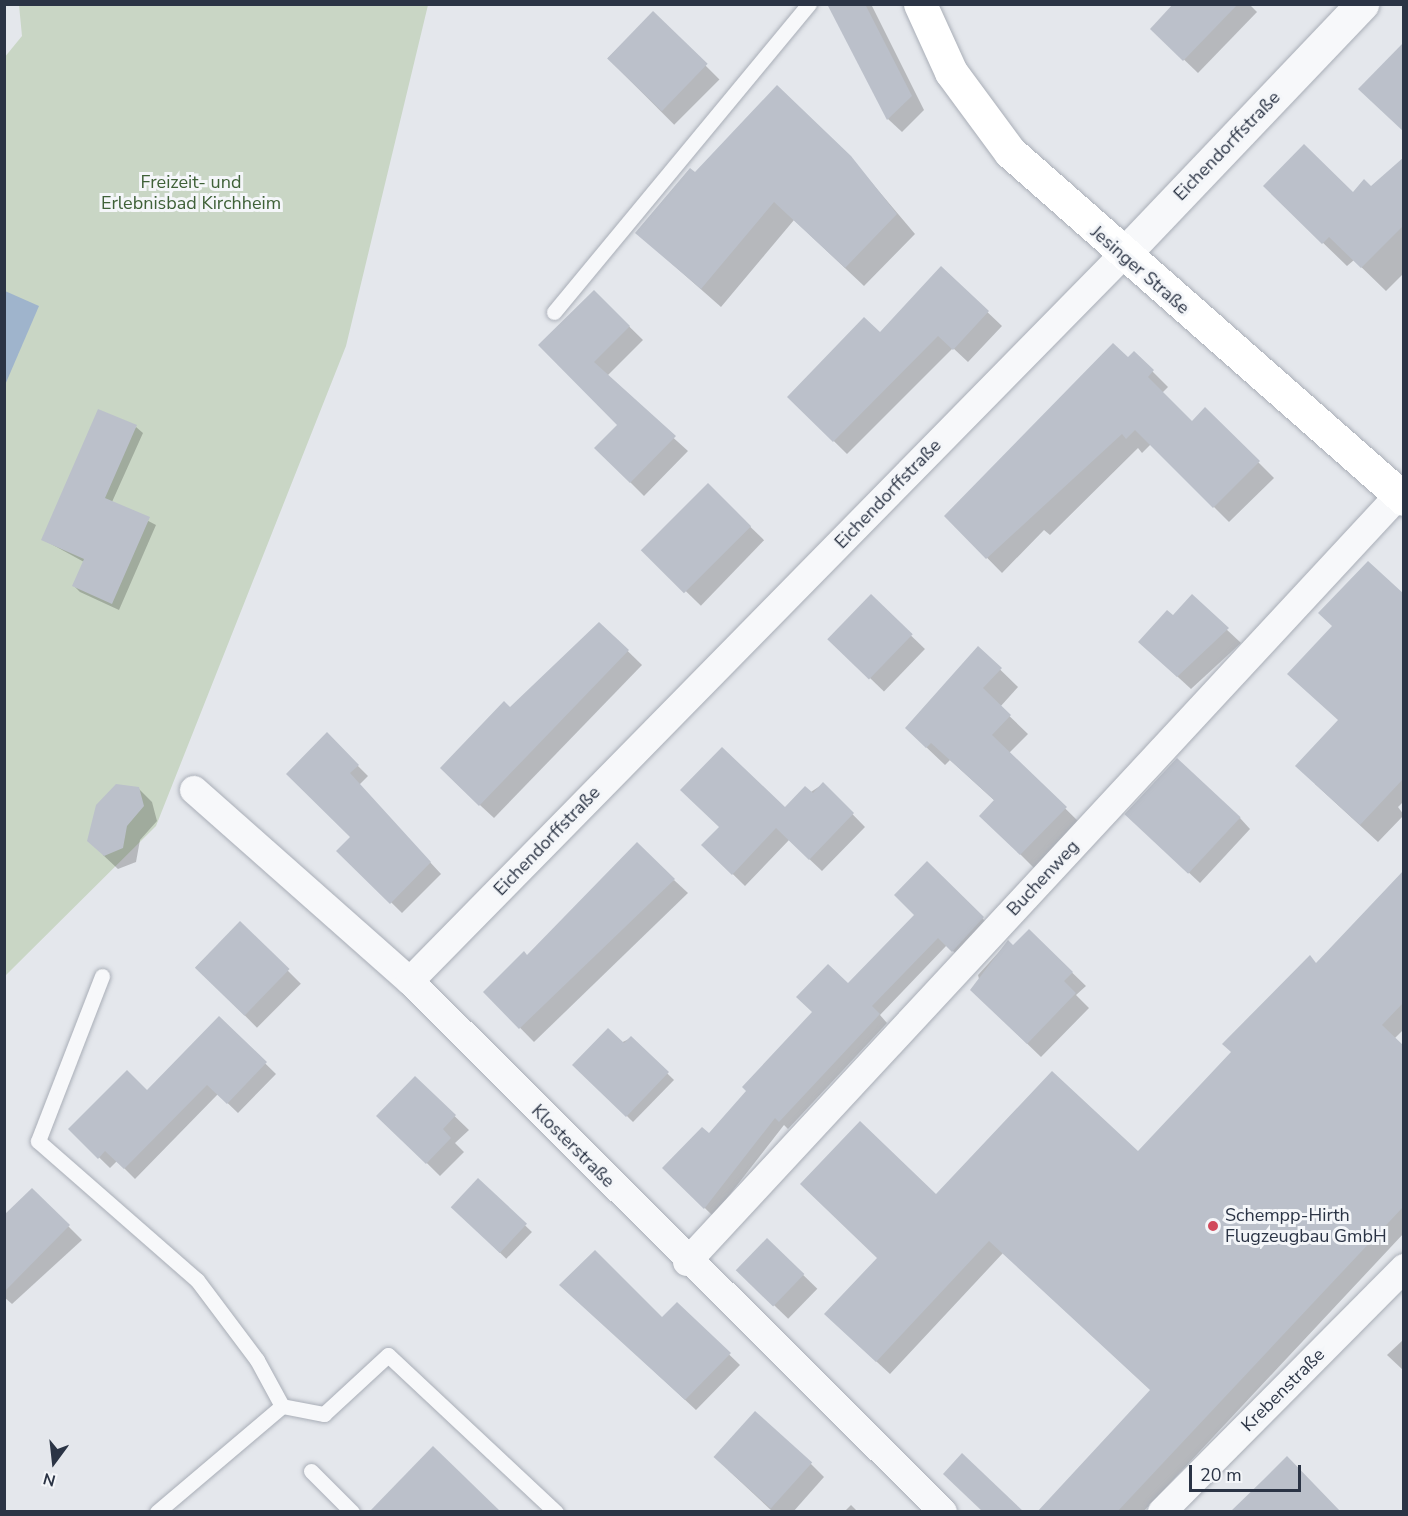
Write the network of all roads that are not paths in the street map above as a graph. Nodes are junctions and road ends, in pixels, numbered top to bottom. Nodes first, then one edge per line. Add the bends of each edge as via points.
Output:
1 (809, 4) edge
2 (920, 4) edge
3 (1362, 4) edge
4 (1122, 255) junction
5 (554, 312) dead end
6 (1401, 497) edge
7 (194, 790) dead end
8 (102, 976) dead end
9 (410, 981) junction
10 (687, 1262) junction
11 (1404, 1268) edge
12 (282, 1406) junction
13 (311, 1471) dead end
14 (157, 1512) edge
15 (352, 1512) edge
16 (556, 1512) edge
17 (943, 1512) edge
18 (1162, 1512) edge

1 - 5 lane
2 - 4 main road, Jesinger Straße via 951,72 1010,152
3 - 4 street, Eichendorffstraße
4 - 6 main road, Jesinger Straße
4 - 9 street, Eichendorffstraße
6 - 10 street, Buchenweg
7 - 9 street, Klosterstraße
8 - 12 lane via 38,1141 197,1280 257,1360
9 - 10 street, Klosterstraße
10 - 17 street, Klosterstraße
11 - 18 street, Krebenstraße
12 - 14 lane
12 - 16 lane via 324,1414 388,1355
13 - 15 lane

